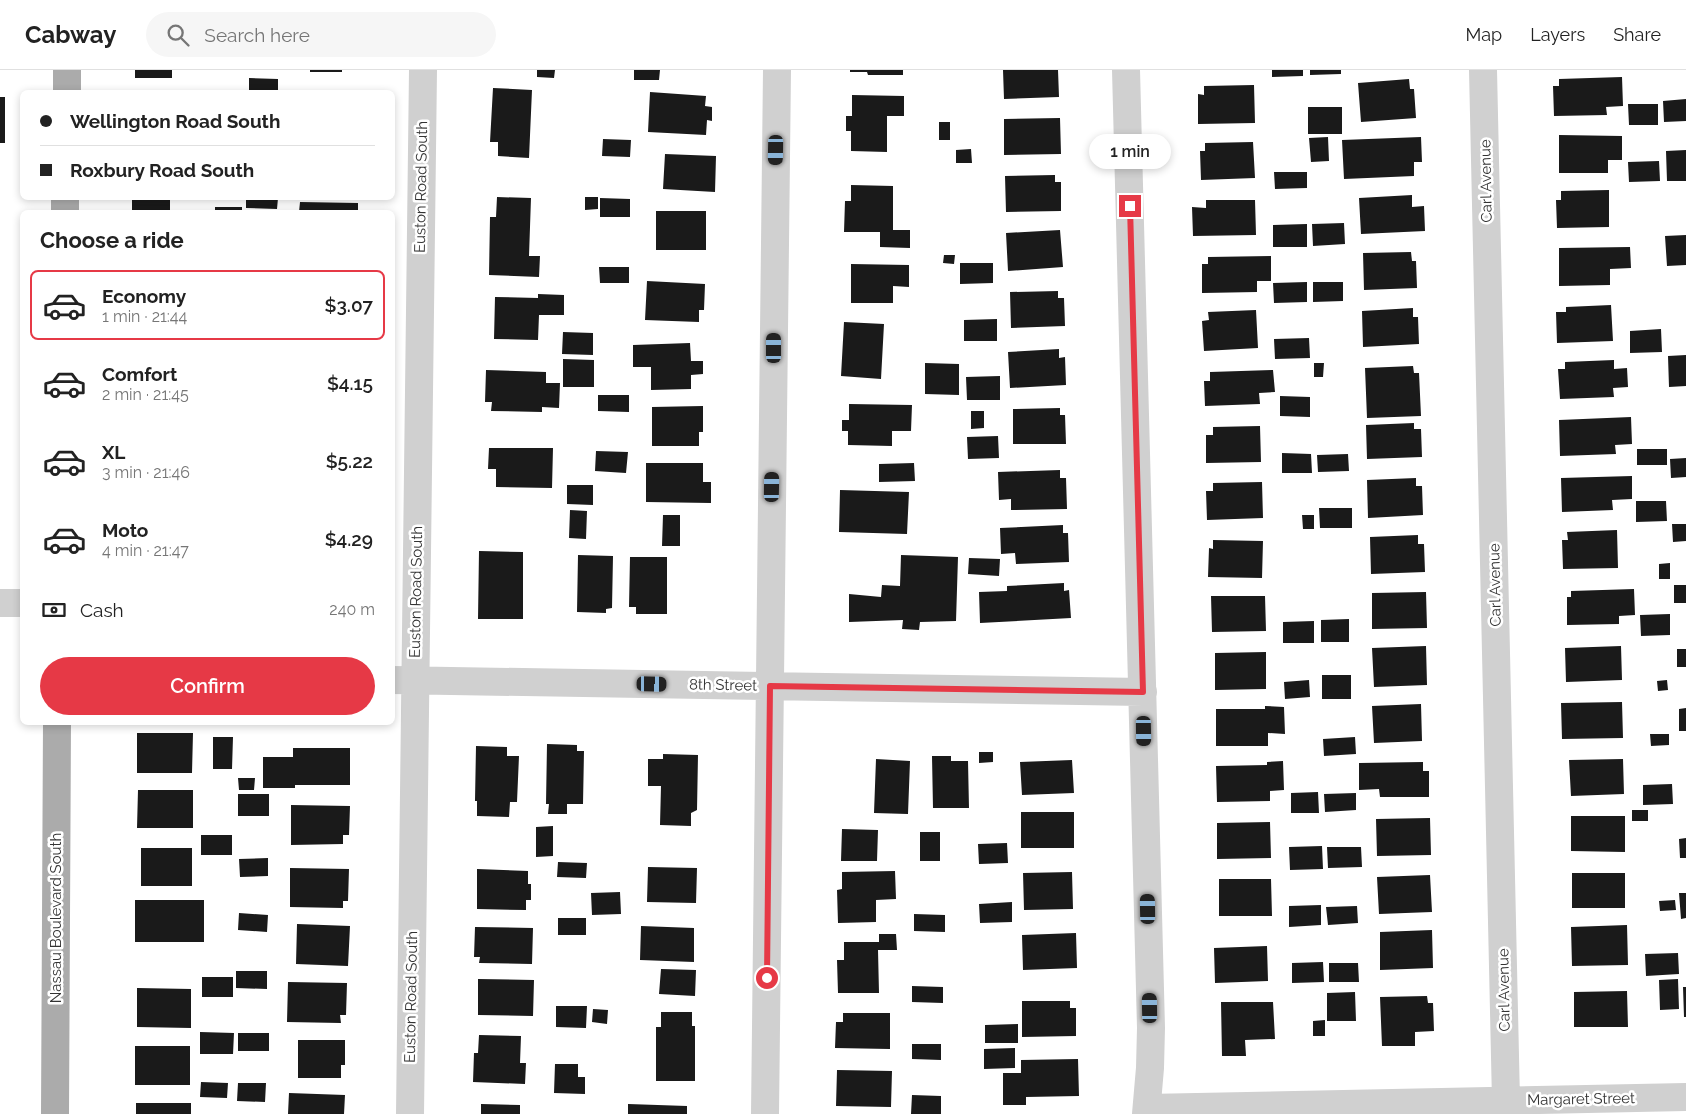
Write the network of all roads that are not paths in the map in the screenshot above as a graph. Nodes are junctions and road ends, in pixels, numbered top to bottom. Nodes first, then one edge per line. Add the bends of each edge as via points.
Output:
1 (67, 70) edge
2 (423, 70) edge
3 (777, 70) edge
4 (1126, 70) edge
5 (1483, 70) edge
6 (67, 90) edge
7 (0, 603) edge
8 (20, 603) edge
9 (404, 680) edge
10 (770, 686) junction
11 (1143, 692) junction
12 (57, 725) edge
13 (1686, 1097) edge
14 (1506, 1101) junction
15 (1146, 1111) edge
16 (56, 1114) edge
17 (410, 1114) edge
18 (765, 1114) edge

1 - 6 main road
2 - 9 street, Euston Road South
3 - 10 street
4 - 11 street
5 - 14 street, Carl Avenue
7 - 8 street
9 - 10 street, 8th Street
9 - 17 street, Euston Road South
10 - 11 street, 8th Street
10 - 18 street
11 - 15 street via 1151,1028
12 - 16 main road, Nassau Boulevard South
13 - 14 street, Margaret Street
14 - 15 street, Margaret Street

